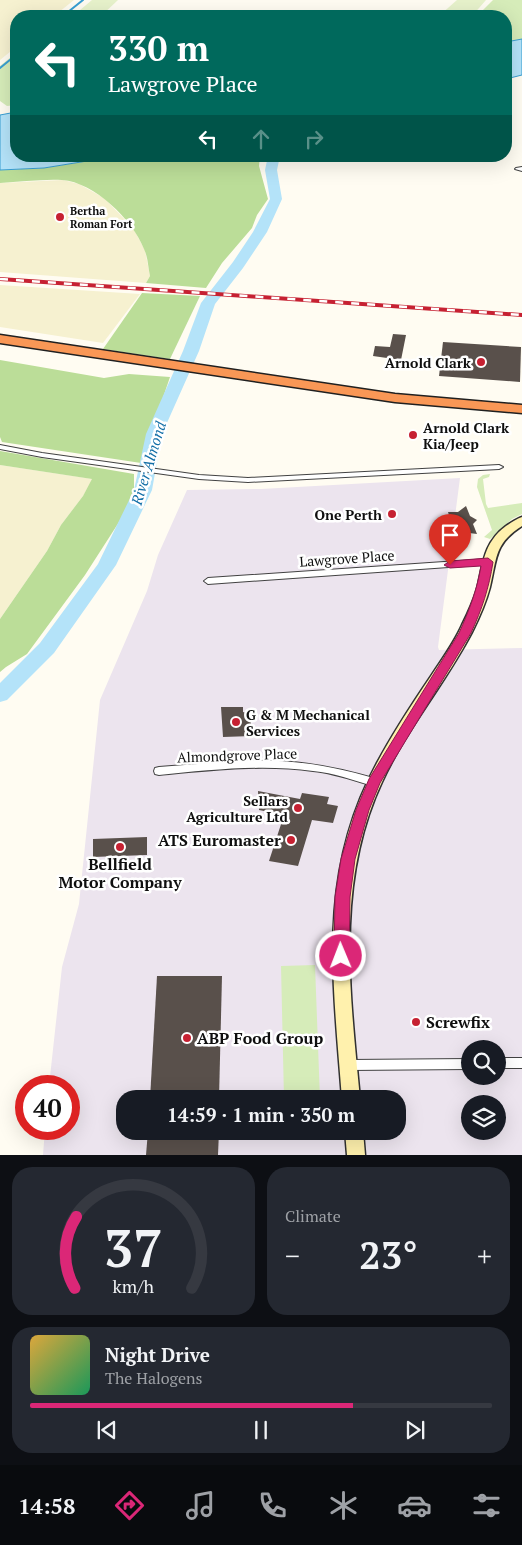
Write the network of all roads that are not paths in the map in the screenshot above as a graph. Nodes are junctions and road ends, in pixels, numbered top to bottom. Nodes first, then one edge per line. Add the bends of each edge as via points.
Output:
1 (0, 339) edge
2 (0, 349) edge
3 (143, 364) junction
4 (218, 376) junction
5 (522, 409) edge
6 (522, 417) edge
7 (0, 446) edge
8 (499, 467) dead end
9 (522, 522) edge
10 (488, 562) junction
11 (208, 581) dead end
12 (159, 771) dead end
13 (373, 782) junction
14 (506, 1063) edge
15 (522, 1063) edge
16 (461, 1064) edge
17 (349, 1065) junction
18 (350, 1090) edge
19 (355, 1140) edge
20 (356, 1155) edge

1 - 3 highway
2 - 3 highway
3 - 4 highway
4 - 5 highway via 395,398
4 - 6 highway via 393,406
7 - 8 street via 42,456 199,477 248,480
9 - 10 street via 495,543
10 - 11 street, Lawgrove Place
10 - 13 street via 476,609 465,633
12 - 13 street, Almondgrove Place via 276,764 316,768
13 - 17 street via 357,824 343,897 340,942
14 - 15 street
16 - 17 street
17 - 18 street
19 - 20 street

